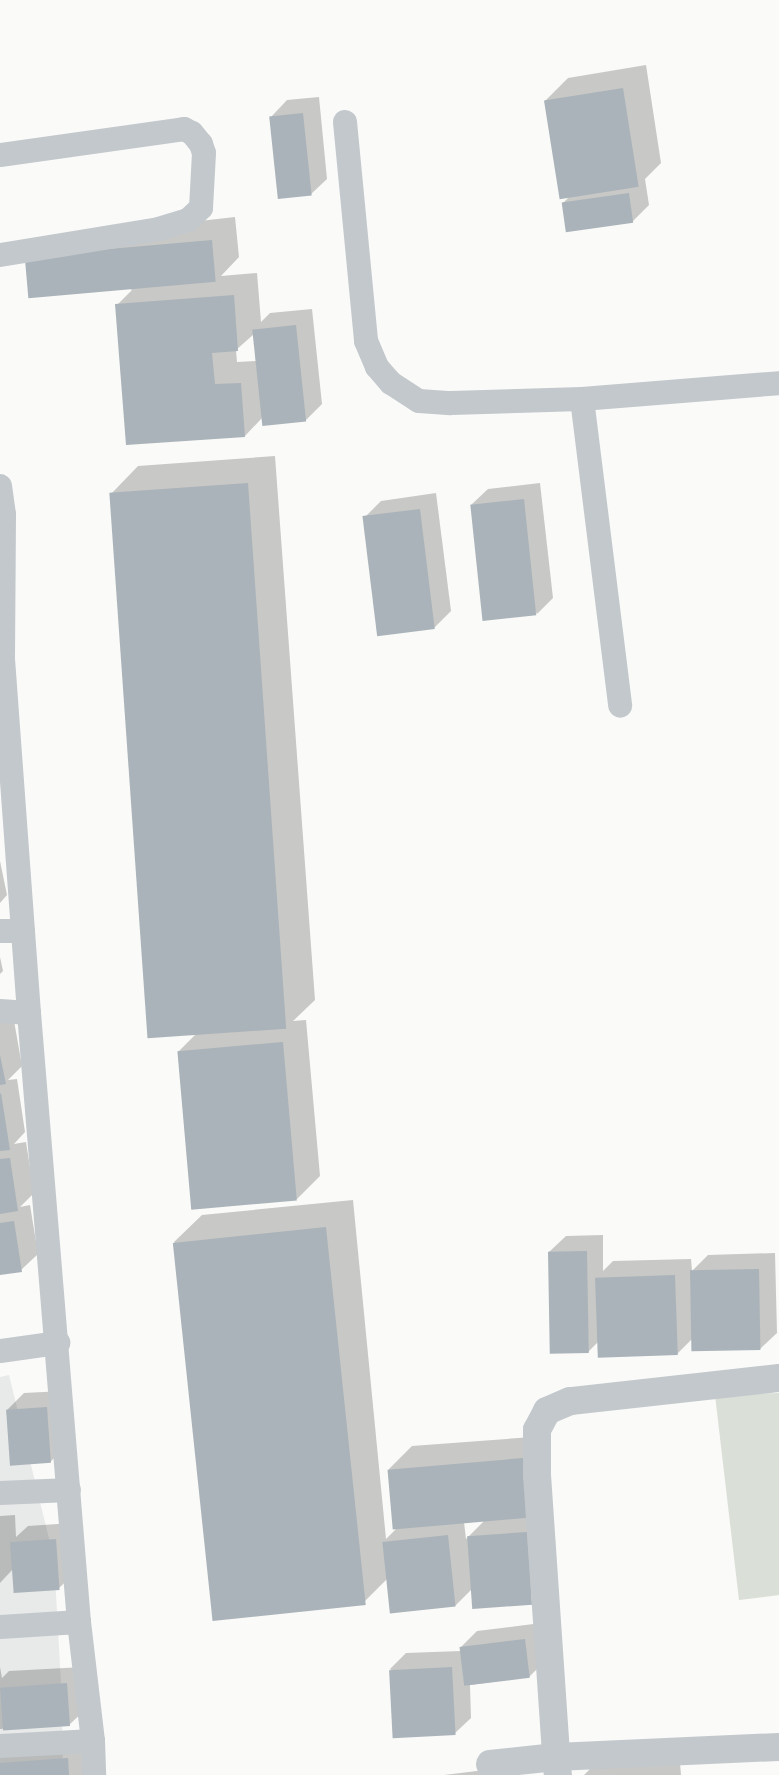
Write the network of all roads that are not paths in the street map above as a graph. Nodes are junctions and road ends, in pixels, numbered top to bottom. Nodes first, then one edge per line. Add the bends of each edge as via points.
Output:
1 (345, 122) dead end
2 (0, 155) edge
3 (0, 255) edge
4 (779, 383) edge
5 (582, 399) junction
6 (0, 486) edge
7 (2, 515) edge
8 (1, 659) edge
9 (620, 706) dead end
10 (5, 746) edge
11 (9, 854) edge
12 (0, 931) edge
13 (23, 931) junction
14 (0, 1011) edge
15 (29, 1013) junction
16 (58, 1343) junction
17 (0, 1351) edge
18 (779, 1378) edge
19 (68, 1490) junction
20 (0, 1493) edge
21 (79, 1622) junction
22 (0, 1627) edge
23 (94, 1741) junction
24 (0, 1746) edge
25 (779, 1747) edge
26 (490, 1764) dead end
27 (557, 1766) edge
28 (94, 1775) edge

1 - 5 lane via 366,341 377,367 386,378 419,401
2 - 3 lane via 184,129 201,144 204,153 201,208 188,220 159,229
4 - 5 lane
5 - 9 lane
6 - 7 lane
7 - 8 lane
8 - 10 lane
10 - 11 lane
11 - 13 lane
12 - 13 lane
13 - 15 lane
14 - 15 lane
15 - 16 lane
16 - 17 lane
16 - 19 lane
18 - 27 street via 570,1401 547,1411 537,1430 537,1475
19 - 20 lane
19 - 21 lane
21 - 22 lane
21 - 23 lane
23 - 24 lane
23 - 28 lane
25 - 27 street
26 - 27 street

